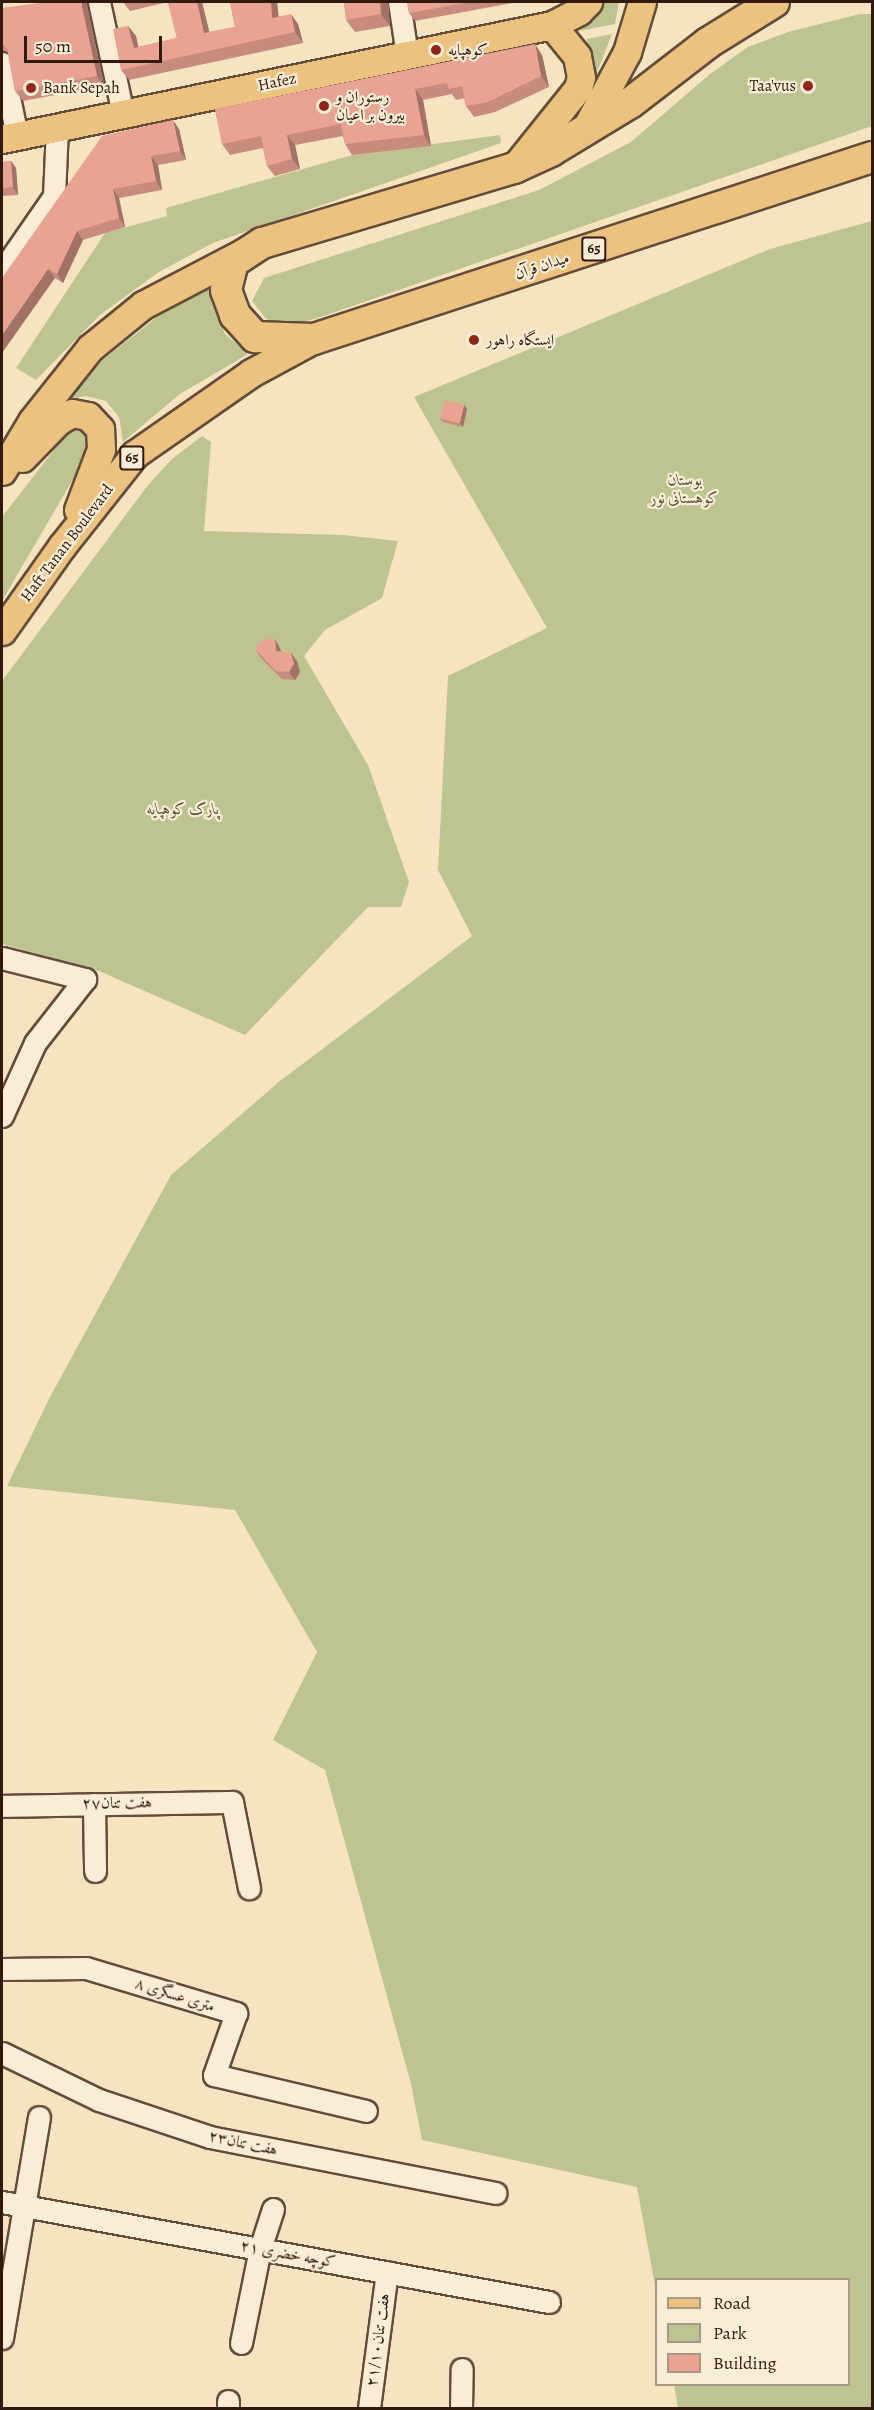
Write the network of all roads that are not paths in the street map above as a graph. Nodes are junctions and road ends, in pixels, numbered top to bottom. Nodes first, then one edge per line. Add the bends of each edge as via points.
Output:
1 (99, 2) edge
2 (399, 2) edge
3 (588, 2) edge
4 (642, 2) edge
5 (774, 2) edge
6 (552, 25) junction
7 (407, 55) junction
8 (2, 63) edge
9 (123, 114) junction
10 (57, 128) junction
11 (586, 128) junction
12 (9, 138) edge
13 (873, 157) edge
14 (514, 168) junction
15 (262, 243) junction
16 (2, 271) edge
17 (314, 339) junction
18 (2, 471) edge
19 (2, 480) edge
20 (62, 546) junction
21 (2, 632) edge
22 (2, 958) edge
23 (2, 1116) edge
24 (94, 1804) junction
25 (2, 1806) edge
26 (95, 1871) dead end
27 (249, 1888) dead end
28 (2, 1969) edge
29 (2, 2053) edge
30 (366, 2111) dead end
31 (39, 2117) dead end
32 (496, 2193) dead end
33 (2, 2202) edge
34 (26, 2207) junction
35 (273, 2209) dead end
36 (260, 2249) junction
37 (387, 2272) junction
38 (549, 2302) dead end
39 (2, 2338) edge
40 (241, 2343) dead end
41 (462, 2369) dead end
42 (369, 2409) edge
43 (461, 2409) edge

1 - 9 street
2 - 7 street
3 - 6 main road, Hafez via 579,12
4 - 11 main road via 627,52
5 - 11 highway, 65 via 708,43 630,103
6 - 7 main road, Hafez
6 - 14 main road via 577,56 581,77 578,88
7 - 9 main road, Hafez
8 - 12 street
9 - 10 main road, Hafez
10 - 12 main road, Hafez
10 - 16 street via 54,196
11 - 14 highway, 65
13 - 17 highway, میدان قرآن / 65
14 - 15 highway, 65
15 - 17 highway, 65 via 233,262 226,290 235,315 255,337
15 - 18 main road, 65 via 195,274 143,305 90,348 32,421
17 - 20 main road, Haft Tanan Boulevard / 65 via 251,373 135,454
19 - 20 main road via 58,421 72,413 88,416 100,429 101,449 93,474
20 - 21 main road, Haft Tanan Boulevard / 65
22 - 23 street via 85,979 35,1043
24 - 25 street, هفت تنان۲۷
24 - 26 street
24 - 27 street, هفت تنان۲۷ via 232,1802
28 - 30 street, ۸ متری عسگری via 86,1968 236,2013 214,2075
29 - 32 street, هفت تنان۲۳ via 99,2100 210,2137
31 - 34 street
33 - 34 street, کوچه خضری ۲۱
34 - 36 street, کوچه خضری ۲۱
34 - 39 street
35 - 36 street
36 - 37 street, کوچه خضری ۲۱
36 - 40 street
37 - 38 street, کوچه خضری ۲۱
37 - 42 street, ۲۱/۱۰هفت تنان
41 - 43 street

